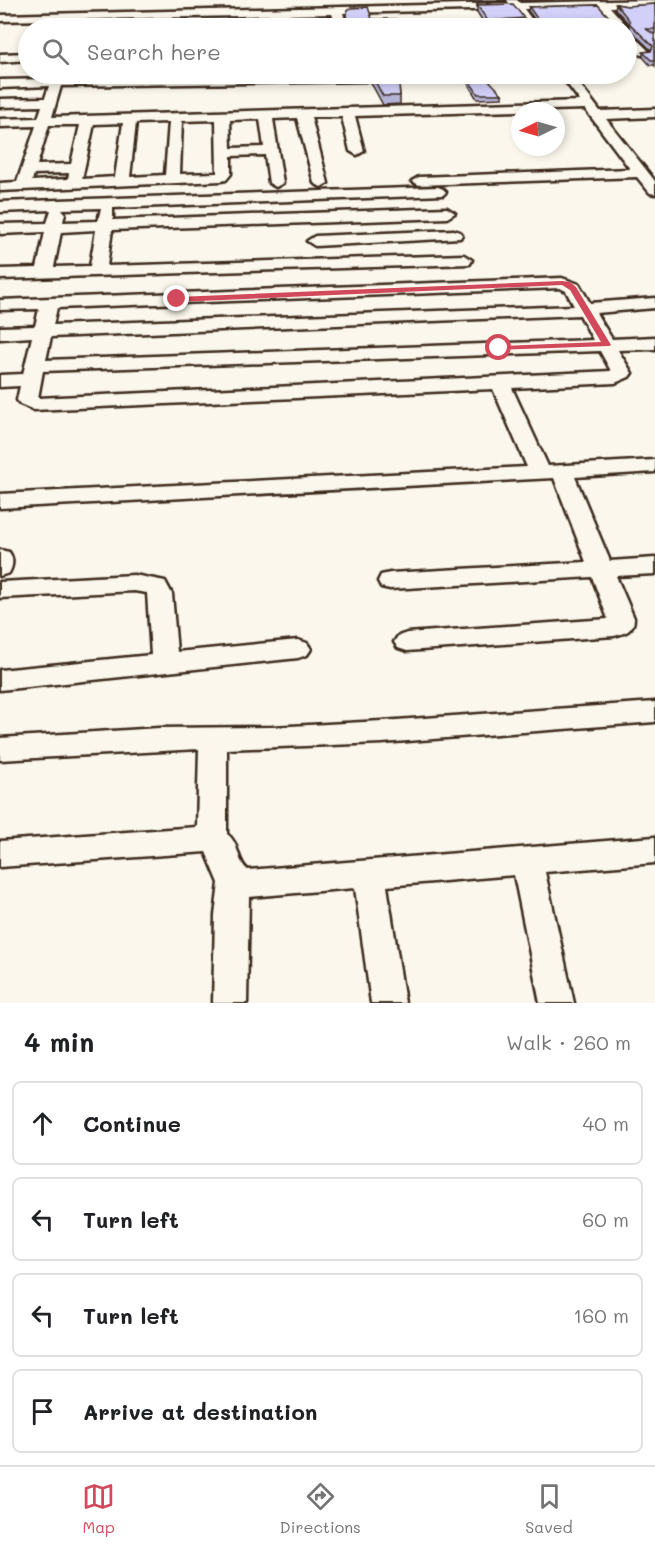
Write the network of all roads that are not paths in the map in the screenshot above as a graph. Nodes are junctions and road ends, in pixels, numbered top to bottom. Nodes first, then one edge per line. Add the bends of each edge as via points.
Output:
1 (122, 0) edge
2 (206, 0) edge
3 (248, 0) edge
4 (280, 0) edge
5 (514, 3) edge
6 (655, 3) edge
7 (601, 4) junction
8 (636, 4) junction
9 (317, 5) edge
10 (250, 12) junction
11 (207, 13) junction
12 (337, 13) junction
13 (145, 14) junction
14 (115, 15) junction
15 (649, 16) edge
16 (0, 18) edge
17 (113, 18) edge
18 (144, 18) edge
19 (174, 18) edge
20 (200, 18) edge
21 (248, 18) edge
22 (339, 18) edge
23 (525, 18) edge
24 (614, 18) edge
25 (637, 42) edge
26 (0, 46) edge
27 (18, 46) edge
28 (650, 53) edge
29 (18, 57) edge
30 (0, 58) edge
31 (18, 70) edge
32 (0, 71) edge
33 (18, 82) edge
34 (0, 84) edge
35 (57, 84) edge
36 (368, 84) edge
37 (574, 84) edge
38 (55, 102) junction
39 (375, 102) junction
40 (0, 104) edge
41 (594, 110) junction
42 (347, 112) junction
43 (303, 114) junction
44 (655, 114) edge
45 (266, 115) junction
46 (224, 116) junction
47 (176, 118) junction
48 (88, 120) junction
49 (130, 120) junction
50 (44, 122) junction
51 (0, 123) edge
52 (272, 151) junction
53 (357, 151) dead end
54 (224, 152) junction
55 (78, 168) junction
56 (28, 170) junction
57 (639, 173) junction
58 (172, 181) junction
59 (417, 181) dead end
60 (122, 182) junction
61 (276, 183) dead end
62 (321, 183) dead end
63 (74, 184) junction
64 (23, 186) junction
65 (0, 187) edge
66 (654, 188) edge
67 (438, 192) dead end
68 (108, 204) junction
69 (58, 205) junction
70 (0, 207) edge
71 (447, 213) dead end
72 (105, 225) junction
73 (53, 227) junction
74 (0, 229) edge
75 (454, 235) dead end
76 (464, 260) dead end
77 (320, 265) junction
78 (98, 271) junction
79 (44, 273) junction
80 (0, 274) edge
81 (49, 303) junction
82 (655, 303) edge
83 (0, 305) edge
84 (586, 309) junction
85 (42, 331) junction
86 (0, 333) edge
87 (655, 343) edge
88 (606, 345) junction
89 (34, 373) junction
90 (0, 381) edge
91 (500, 382) junction
92 (655, 466) edge
93 (551, 472) junction
94 (0, 501) edge
95 (655, 566) edge
96 (602, 569) junction
97 (390, 581) dead end
98 (0, 590) edge
99 (407, 642) dead end
100 (298, 649) dead end
101 (165, 663) junction
102 (0, 680) edge
103 (655, 712) edge
104 (213, 740) junction
105 (0, 749) edge
106 (212, 840) junction
107 (655, 850) edge
108 (0, 854) edge
109 (527, 860) junction
110 (369, 874) junction
111 (235, 880) junction
112 (230, 1003) edge
113 (388, 1003) edge
114 (557, 1003) edge

1 - 14 street
2 - 11 street
3 - 10 street
4 - 9 street
5 - 7 street
5 - 12 street
5 - 23 street
6 - 8 street
7 - 8 street
7 - 24 street
8 - 15 street
9 - 10 street
9 - 12 street
10 - 11 street
11 - 20 street
12 - 21 street
12 - 22 street
13 - 14 street
13 - 18 street
13 - 19 street
14 - 16 street via 18,13
14 - 17 street
25 - 28 street
26 - 27 street
29 - 30 street
31 - 32 street
33 - 34 street
35 - 38 street
36 - 39 street
37 - 41 street
38 - 40 street
38 - 50 street
39 - 41 street
39 - 42 street
41 - 44 street
41 - 57 street
42 - 43 street
42 - 53 street
43 - 45 street
43 - 62 street
45 - 46 street
45 - 52 street
46 - 47 street
46 - 54 street
47 - 49 street
47 - 58 street
48 - 49 street
48 - 50 street
48 - 55 street
49 - 60 street
50 - 51 street
50 - 56 street
52 - 54 street
52 - 61 street
54 - 58 street via 221,177
55 - 56 street
55 - 63 street
56 - 64 street
57 - 59 street
57 - 66 street
58 - 60 street
60 - 63 street
63 - 64 street
64 - 65 street
67 - 68 street
68 - 69 street
68 - 72 street
69 - 70 street
69 - 73 street
71 - 72 street
72 - 73 street
72 - 78 street
73 - 74 street
73 - 79 street
75 - 77 street via 314,235
76 - 77 street
77 - 78 street
78 - 79 street
79 - 80 street
81 - 83 street
81 - 84 street via 562,283 571,285
81 - 85 street
82 - 84 street
84 - 85 street
84 - 88 street
85 - 86 street
85 - 89 street
87 - 88 street
88 - 89 street
88 - 91 street via 621,369 620,375
89 - 90 street
89 - 91 street via 27,400 34,404
91 - 93 street
92 - 93 street
93 - 94 street
93 - 96 street
95 - 96 street
96 - 97 street
96 - 99 street via 621,618 621,624 614,627
98 - 101 street via 134,583 156,587 160,594
100 - 101 street
101 - 102 street
103 - 104 street
104 - 105 street via 159,739
104 - 106 street
106 - 108 street
106 - 111 street via 220,846 228,873
107 - 109 street
109 - 110 street
109 - 114 street
110 - 111 street via 259,884
110 - 113 street
111 - 112 street

